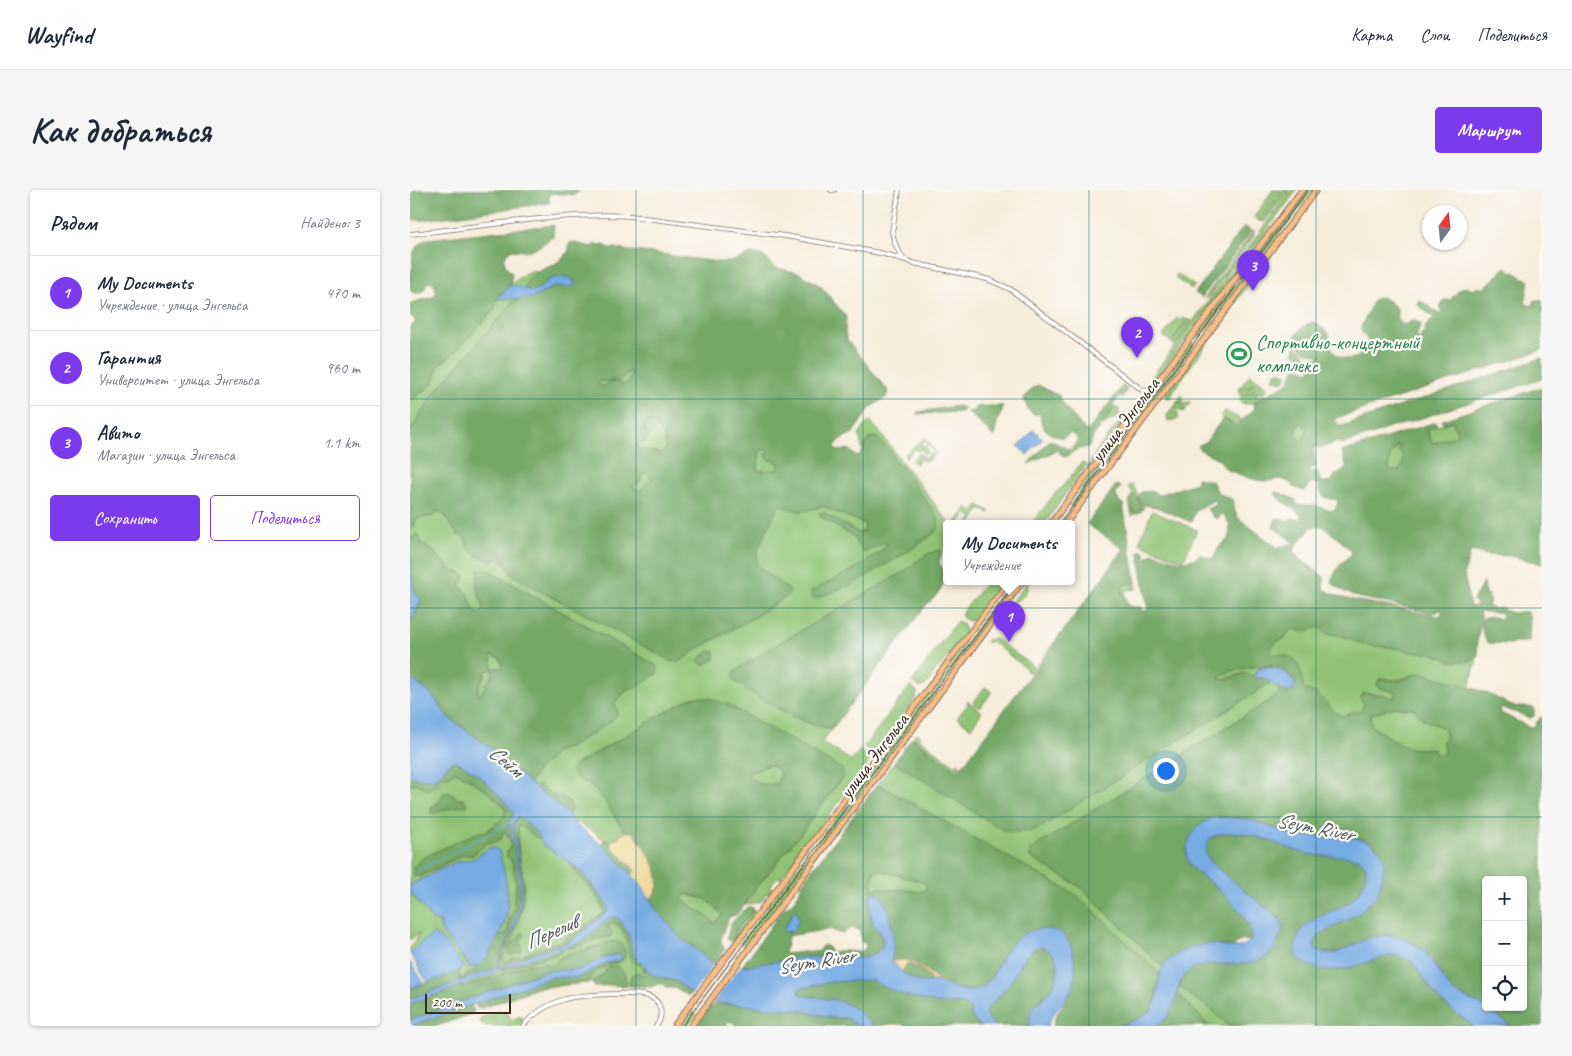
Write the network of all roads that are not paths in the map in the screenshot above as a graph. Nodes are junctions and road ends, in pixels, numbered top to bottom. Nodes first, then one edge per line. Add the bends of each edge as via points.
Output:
1 (899, 190) edge
2 (1302, 190) edge
3 (1316, 190) edge
4 (410, 234) edge
5 (906, 260) junction
6 (1191, 338) junction
7 (1200, 344) junction
8 (1152, 390) junction
9 (1071, 498) junction
10 (1080, 505) junction
11 (1056, 517) junction
12 (1054, 520) edge
13 (1068, 520) edge
14 (1068, 520) edge
15 (1006, 585) edge
16 (1020, 585) edge
17 (850, 792) junction
18 (859, 800) junction
19 (524, 1026) edge
20 (656, 1026) edge
21 (674, 1026) edge
22 (691, 1026) edge

1 - 5 street via 892,232 897,250
2 - 6 main road, улица Энгельса
3 - 7 main road, улица Энгельса
4 - 5 street, улица Энгельса via 611,215 784,236
5 - 8 street, улица Энгельса via 1004,286 1142,390
6 - 7 main road
6 - 8 main road, улица Энгельса
7 - 10 main road, улица Энгельса
8 - 9 main road, улица Энгельса
9 - 10 main road via 1067,504 1069,509 1074,510
9 - 11 main road, улица Энгельса
10 - 13 main road, улица Энгельса
11 - 12 main road, улица Энгельса
11 - 14 main road via 1061,512 1067,513
15 - 17 main road, улица Энгельса
16 - 18 main road, улица Энгельса
17 - 18 main road via 851,800
17 - 21 main road, улица Энгельса
18 - 22 main road, улица Энгельса
19 - 20 street via 534,1014 550,1005 588,994 651,997 661,1011

